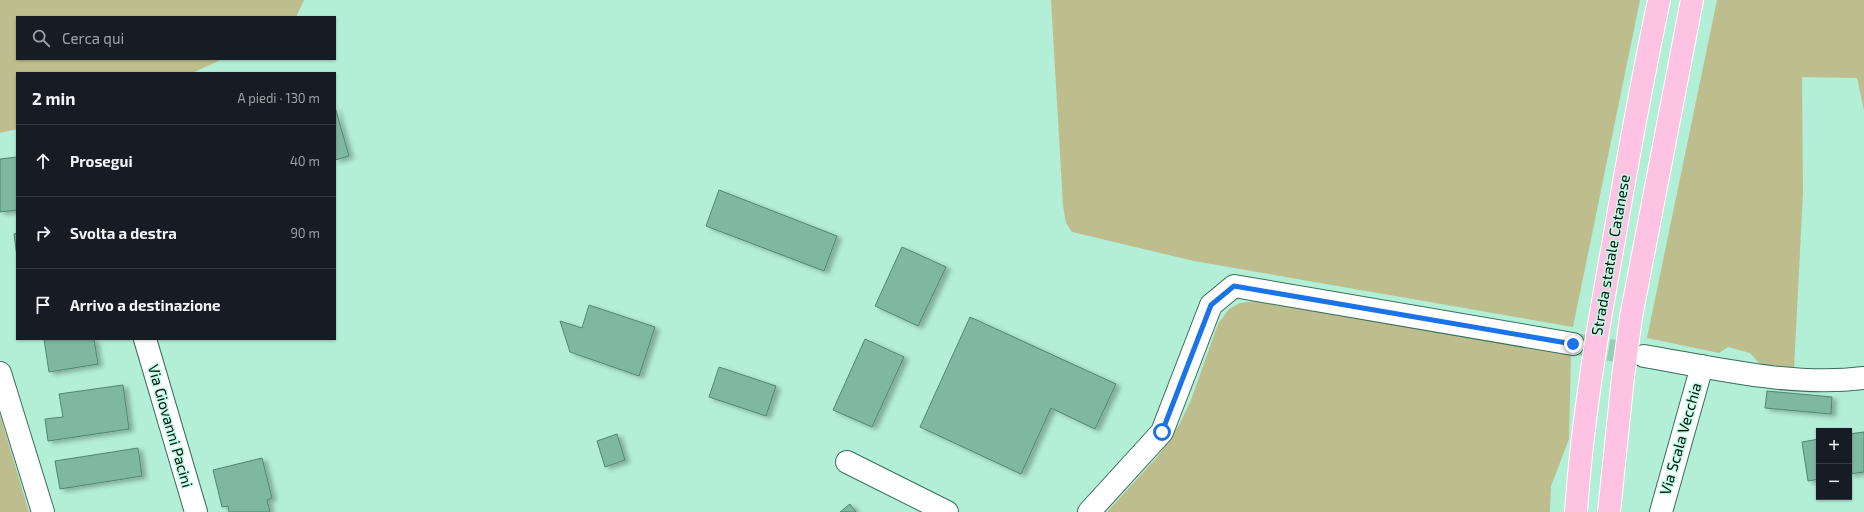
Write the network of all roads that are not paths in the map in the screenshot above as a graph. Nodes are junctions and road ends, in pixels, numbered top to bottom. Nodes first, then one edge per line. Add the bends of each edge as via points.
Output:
1 (1659, 0) edge
2 (1692, 0) edge
3 (145, 340) edge
4 (1573, 344) tunnel mouth
5 (1644, 356) tunnel mouth
6 (1702, 366) junction
7 (0, 373) edge
8 (1864, 378) edge
9 (847, 462) dead end
10 (1579, 464) junction
11 (43, 512) edge
12 (196, 512) edge
13 (947, 512) edge
14 (1089, 512) edge
15 (1565, 512) edge
16 (1576, 512) edge
17 (1609, 512) edge
18 (1661, 512) edge

1 - 10 main road, Strada statale Catanese via 1602,307
2 - 17 main road, Strada statale Catanese via 1631,317
3 - 12 street, Via Giovanni Pacini
4 - 14 street via 1234,286 1211,305 1162,432
5 - 6 street
6 - 8 street via 1752,374 1837,381
6 - 18 street, Via Scala Vecchia
7 - 11 street
9 - 13 street
10 - 15 main road
10 - 16 main road, Strada statale Catanese

